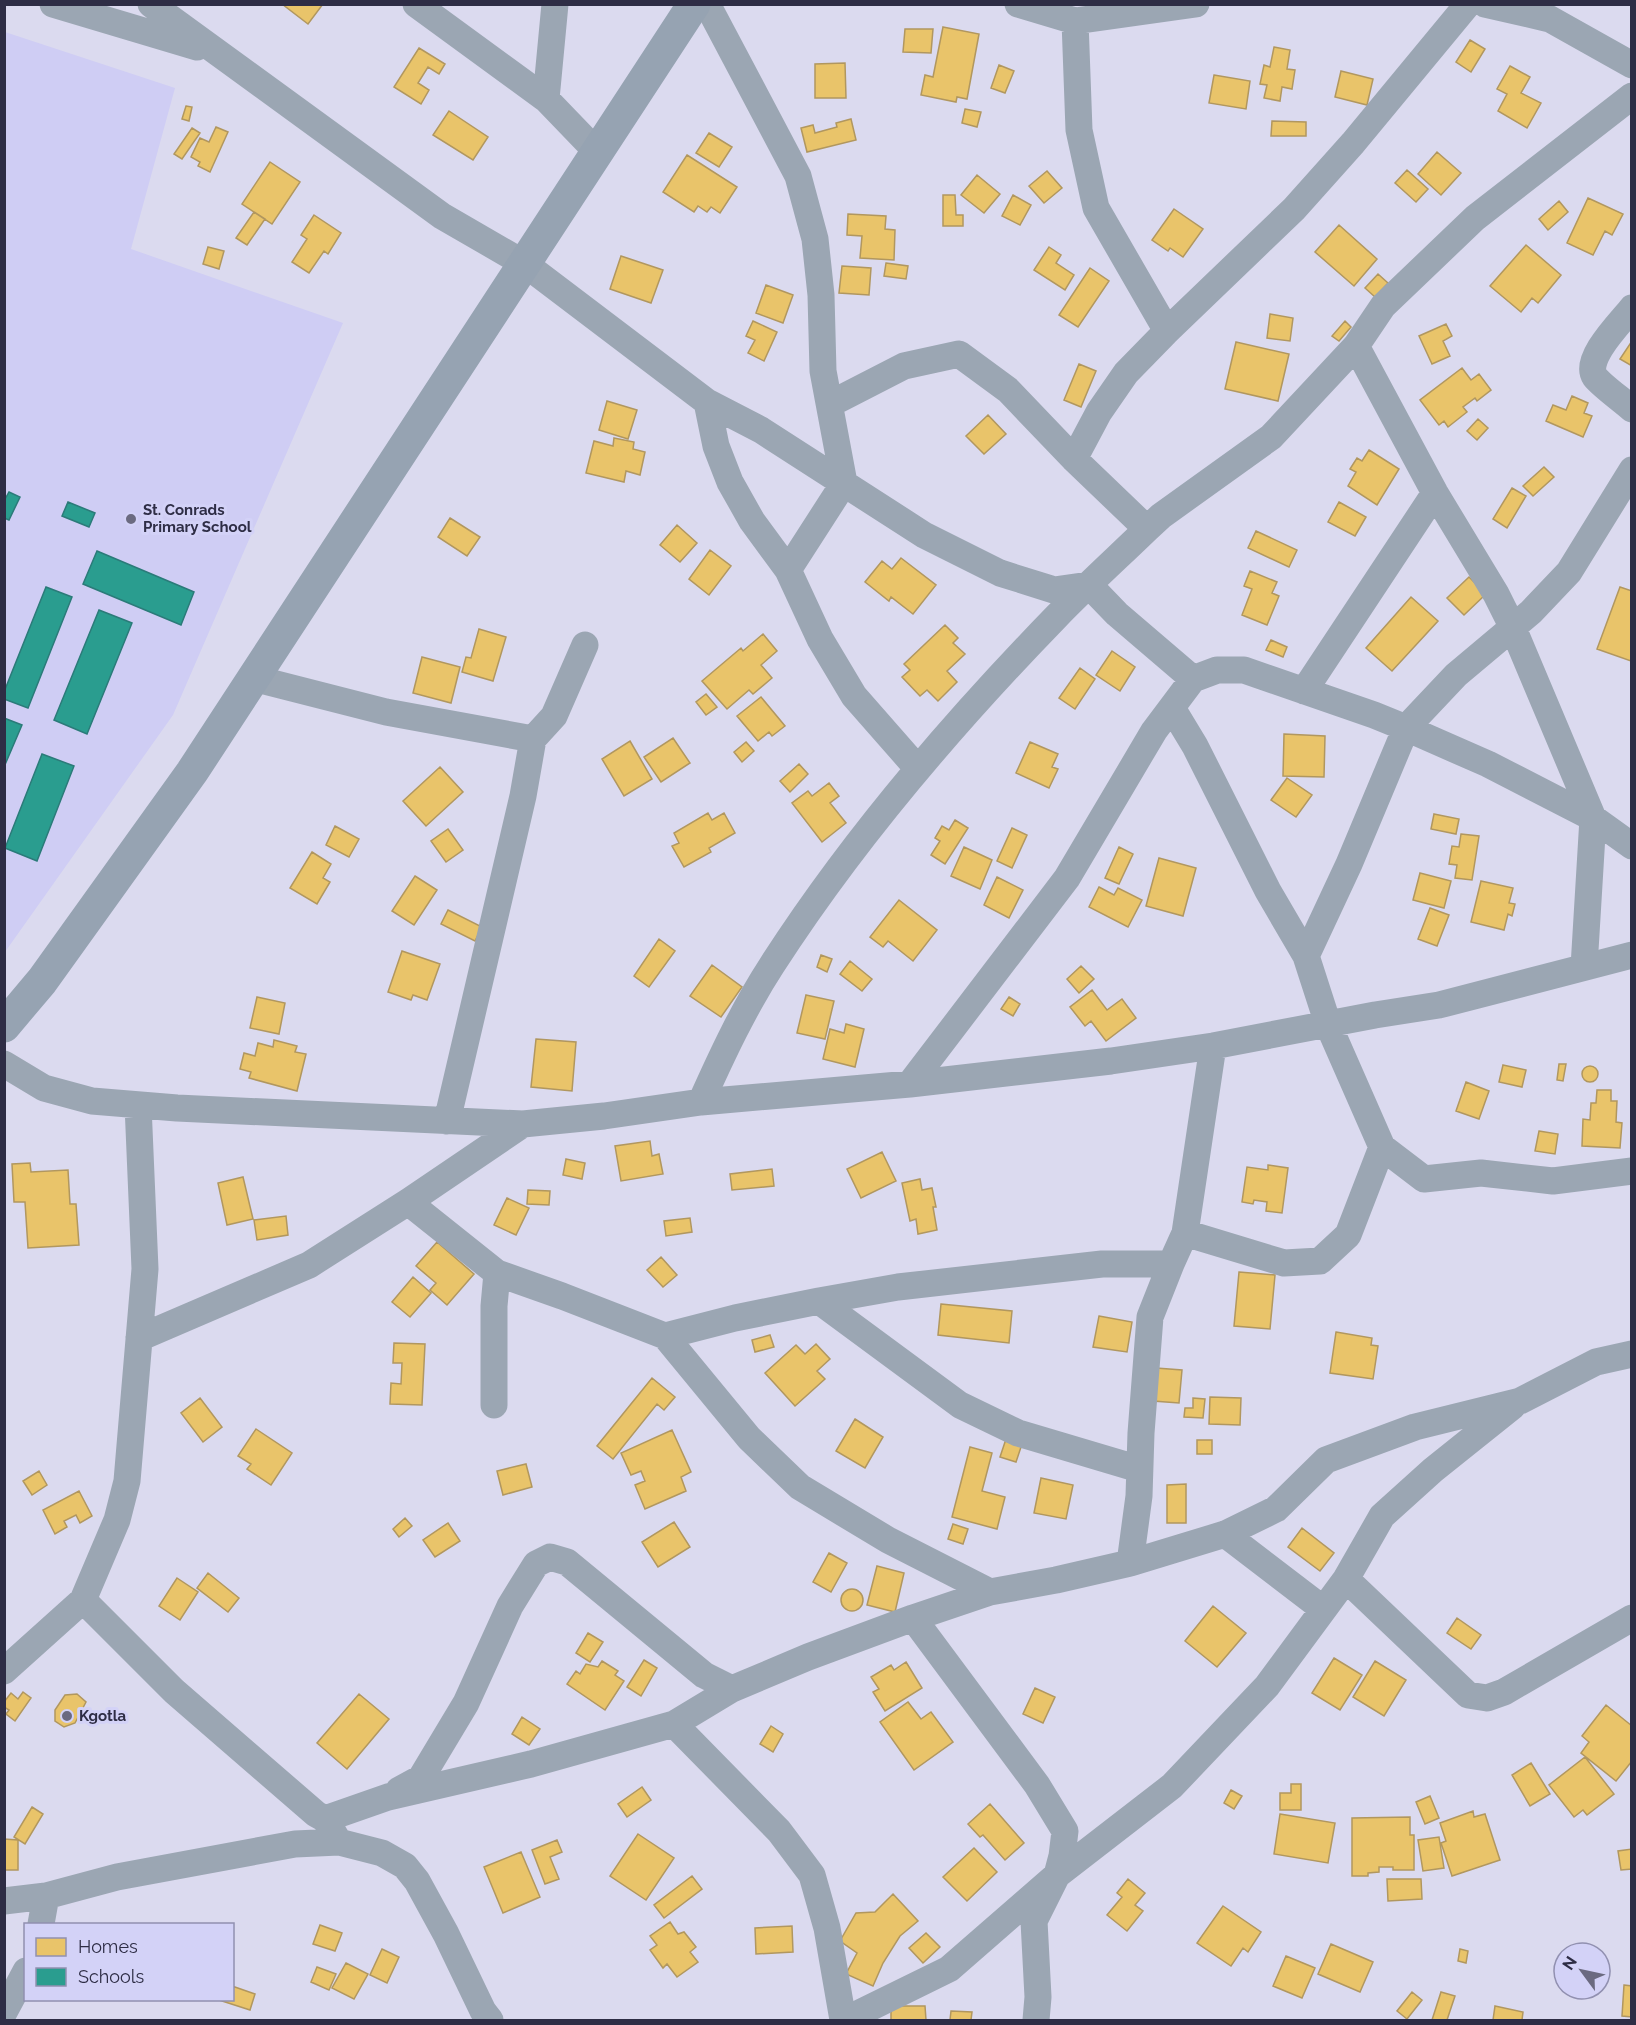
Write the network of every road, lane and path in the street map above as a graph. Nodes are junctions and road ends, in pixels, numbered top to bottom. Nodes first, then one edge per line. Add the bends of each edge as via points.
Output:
1 (53, 4) edge
2 (151, 4) edge
3 (416, 4) edge
4 (555, 4) edge
5 (694, 4) edge
6 (707, 4) edge
7 (1018, 4) edge
8 (1196, 4) edge
9 (1468, 4) edge
10 (1485, 4) edge
11 (1075, 21) junction
12 (218, 54) junction
13 (1632, 65) edge
14 (1632, 96) edge
15 (546, 99) junction
16 (598, 153) junction
17 (525, 264) junction
18 (1632, 308) edge
19 (1167, 331) junction
20 (1356, 346) junction
21 (707, 402) junction
22 (830, 404) junction
23 (1632, 408) edge
24 (1074, 459) junction
25 (1632, 470) edge
26 (844, 483) junction
27 (1435, 493) junction
28 (1147, 529) junction
29 (788, 570) junction
30 (1089, 585) junction
31 (1513, 628) junction
32 (585, 645) dead end
33 (253, 678) junction
34 (1193, 679) junction
35 (1304, 691) junction
36 (1172, 708) junction
37 (1406, 728) junction
38 (533, 739) junction
39 (918, 769) junction
40 (1593, 818) junction
41 (1632, 846) edge
42 (1632, 955) edge
43 (1306, 956) junction
44 (1584, 966) junction
45 (1328, 1024) junction
46 (4, 1026) edge
47 (1214, 1046) junction
48 (4, 1064) edge
49 (910, 1084) junction
50 (701, 1101) junction
51 (138, 1105) junction
52 (447, 1121) junction
53 (523, 1124) junction
54 (1382, 1147) junction
55 (1632, 1171) edge
56 (408, 1202) junction
57 (1185, 1233) junction
58 (1171, 1264) junction
59 (497, 1273) junction
60 (819, 1301) junction
61 (665, 1336) junction
62 (139, 1338) junction
63 (1632, 1354) edge
64 (1520, 1401) junction
65 (494, 1405) dead end
66 (1140, 1469) junction
67 (1225, 1534) junction
68 (1130, 1563) junction
69 (1346, 1578) junction
70 (990, 1592) junction
71 (83, 1600) junction
72 (1323, 1609) junction
73 (913, 1618) junction
74 (1632, 1618) edge
75 (4, 1671) edge
76 (732, 1689) junction
77 (674, 1724) junction
78 (388, 1797) junction
79 (325, 1819) junction
80 (339, 1842) junction
81 (1057, 1875) junction
82 (46, 1896) junction
83 (4, 1901) edge
84 (41, 1923) edge
85 (24, 1975) edge
86 (4, 2012) edge
87 (490, 2020) edge
88 (844, 2020) edge
89 (1036, 2020) edge

1 - 12 street
2 - 12 street
3 - 15 street
4 - 15 street
5 - 16 main road
6 - 22 street via 798,176 815,239 823,371
7 - 11 street
8 - 11 street
9 - 19 street via 1294,209
10 - 13 street via 1550,19
11 - 19 street via 1079,130 1096,208
12 - 17 street via 442,216
14 - 20 street via 1475,218 1383,306
15 - 16 street
16 - 17 main road
17 - 21 street
17 - 33 main road
18 - 23 street via 1596,352 1592,368 1595,376
19 - 24 street via 1126,374 1098,412
20 - 27 street
20 - 28 street via 1271,436
21 - 26 street via 761,430
21 - 29 street via 716,446 730,482 752,521
22 - 24 street via 904,366 959,354 1008,390
22 - 26 street
24 - 28 street
25 - 31 street via 1569,572
26 - 29 street
26 - 30 street via 924,535 1000,573 1054,590
27 - 31 street
27 - 35 street
28 - 30 street
29 - 39 street via 820,639 854,696
30 - 34 street
30 - 39 street via 986,691
31 - 37 street via 1456,675
31 - 40 street
32 - 38 street via 554,716
33 - 38 street via 386,712
33 - 46 main road via 192,772 42,981
34 - 35 street via 1216,670 1244,670
34 - 36 street
35 - 37 street
36 - 43 street
36 - 49 street via 1129,771 1067,878
37 - 40 street via 1488,764
37 - 43 street
38 - 52 street
39 - 50 street via 771,966 725,1048
40 - 41 street
40 - 44 street
42 - 44 street
43 - 45 street
44 - 45 street via 1439,1005
45 - 47 street
45 - 54 street
47 - 49 street
47 - 57 street
48 - 51 street via 44,1088 92,1101
49 - 50 street
50 - 53 street
51 - 52 street
51 - 62 street via 145,1269
52 - 53 street
53 - 56 street
54 - 55 street via 1424,1179 1481,1173 1553,1181
54 - 57 street via 1348,1235 1320,1261 1284,1263
56 - 59 street
56 - 62 street via 309,1265
57 - 58 street
58 - 60 street via 1102,1264 898,1287
58 - 66 street via 1150,1317
59 - 61 street
59 - 65 street
60 - 61 street
60 - 66 street via 960,1405 1018,1433
61 - 70 street via 749,1438 800,1487 888,1540
62 - 71 street via 127,1481 117,1520
63 - 64 street via 1596,1362
64 - 67 street via 1415,1427 1326,1460 1276,1509
64 - 69 street via 1382,1516
66 - 68 street
67 - 68 street
67 - 72 street
68 - 70 street
69 - 72 street
69 - 74 street via 1468,1695 1478,1697 1504,1692
70 - 73 street
71 - 75 street
71 - 79 street via 182,1698
72 - 81 street via 1267,1686 1172,1786
73 - 76 street
73 - 81 street via 1037,1785 1065,1832
76 - 77 street
76 - 78 street via 704,1675 567,1562 550,1557 536,1564 510,1606 466,1703 421,1778
77 - 78 street via 531,1764
77 - 88 street via 779,1831 812,1875 827,1929
78 - 79 street
79 - 80 street
80 - 82 street via 295,1844 128,1875
80 - 87 street via 382,1852 405,1866 417,1881
81 - 88 street via 949,1969
81 - 89 street via 1034,1921
82 - 83 street
82 - 84 street
85 - 86 street

